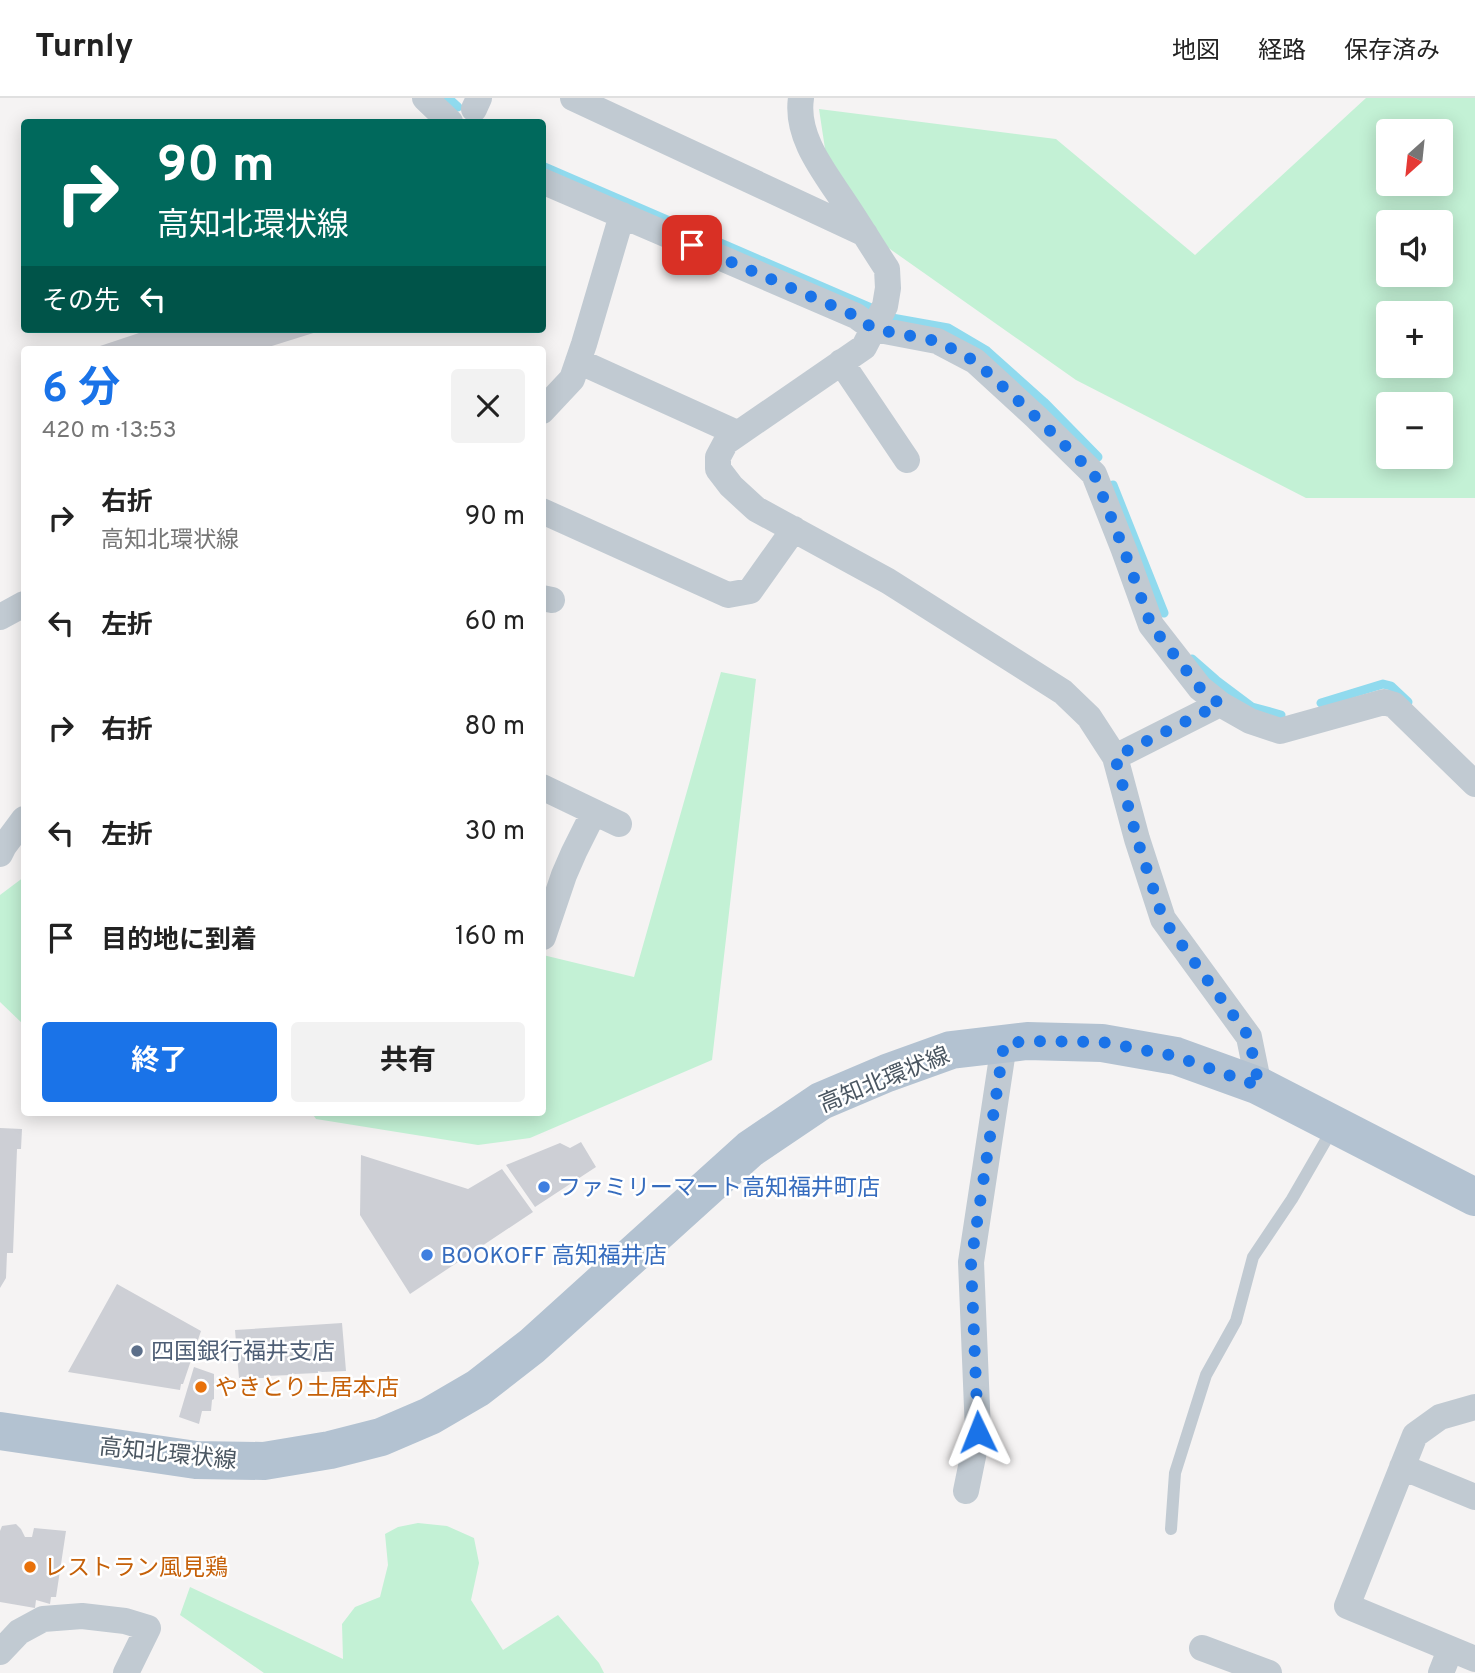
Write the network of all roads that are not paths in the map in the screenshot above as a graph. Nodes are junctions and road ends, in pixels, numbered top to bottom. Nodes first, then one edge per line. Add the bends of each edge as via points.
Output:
1 (425, 98) edge
2 (573, 98) edge
3 (801, 98) edge
4 (447, 119) edge
5 (546, 183) edge
6 (622, 215) junction
7 (865, 234) junction
8 (874, 329) junction
9 (578, 361) junction
10 (841, 362) junction
11 (546, 407) edge
12 (737, 433) junction
13 (907, 460) dead end
14 (546, 513) edge
15 (794, 529) junction
16 (21, 606) edge
17 (0, 617) edge
18 (1220, 704) junction
19 (1115, 757) junction
20 (1475, 784) edge
21 (546, 789) edge
22 (594, 812) junction
23 (21, 823) edge
24 (619, 824) dead end
25 (0, 854) edge
26 (546, 928) edge
27 (1004, 1044) junction
28 (1259, 1086) junction
29 (1335, 1125) junction
30 (1475, 1197) edge
31 (1475, 1406) edge
32 (0, 1431) edge
33 (1402, 1467) junction
34 (966, 1491) dead end
35 (1475, 1497) edge
36 (1171, 1529) dead end
37 (1202, 1648) dead end
38 (0, 1652) edge
39 (1475, 1659) edge
40 (1446, 1661) edge
41 (126, 1673) edge
42 (1269, 1673) edge

1 - 4 street
2 - 7 street
3 - 7 street via 801,119 819,164
5 - 6 street
6 - 8 street via 856,316
6 - 9 street
7 - 8 street via 887,269 885,306
8 - 10 street via 864,347
8 - 18 street via 937,341 975,361 1094,474 1151,625 1200,688
9 - 11 street via 572,379
9 - 12 street
10 - 12 street
10 - 13 street
12 - 15 street via 718,457 718,469 756,509
14 - 15 street via 728,595 750,591
15 - 19 street via 888,581 1063,692 1089,717
16 - 17 street
18 - 19 street
18 - 20 street via 1250,722 1280,731 1390,703
19 - 28 street via 1163,919 1249,1037
21 - 22 street
22 - 24 street
22 - 26 street via 573,852
23 - 25 street
27 - 28 main road, 高知北環状線 via 1102,1042 1175,1056
27 - 32 main road, 高知北環状線 via 951,1050 821,1101 750,1149 533,1346 478,1388 381,1437 330,1450 251,1461 196,1460
27 - 34 street via 971,1262 978,1432
28 - 29 main road, 高知北環状線
29 - 30 main road, 高知北環状線
29 - 36 lane via 1254,1257 1236,1321 1206,1374 1175,1473
31 - 33 street via 1440,1417 1415,1435
33 - 35 street
33 - 40 street via 1348,1606
37 - 42 street
38 - 41 street via 19,1632 43,1619 82,1616 125,1621 148,1628
39 - 40 street

